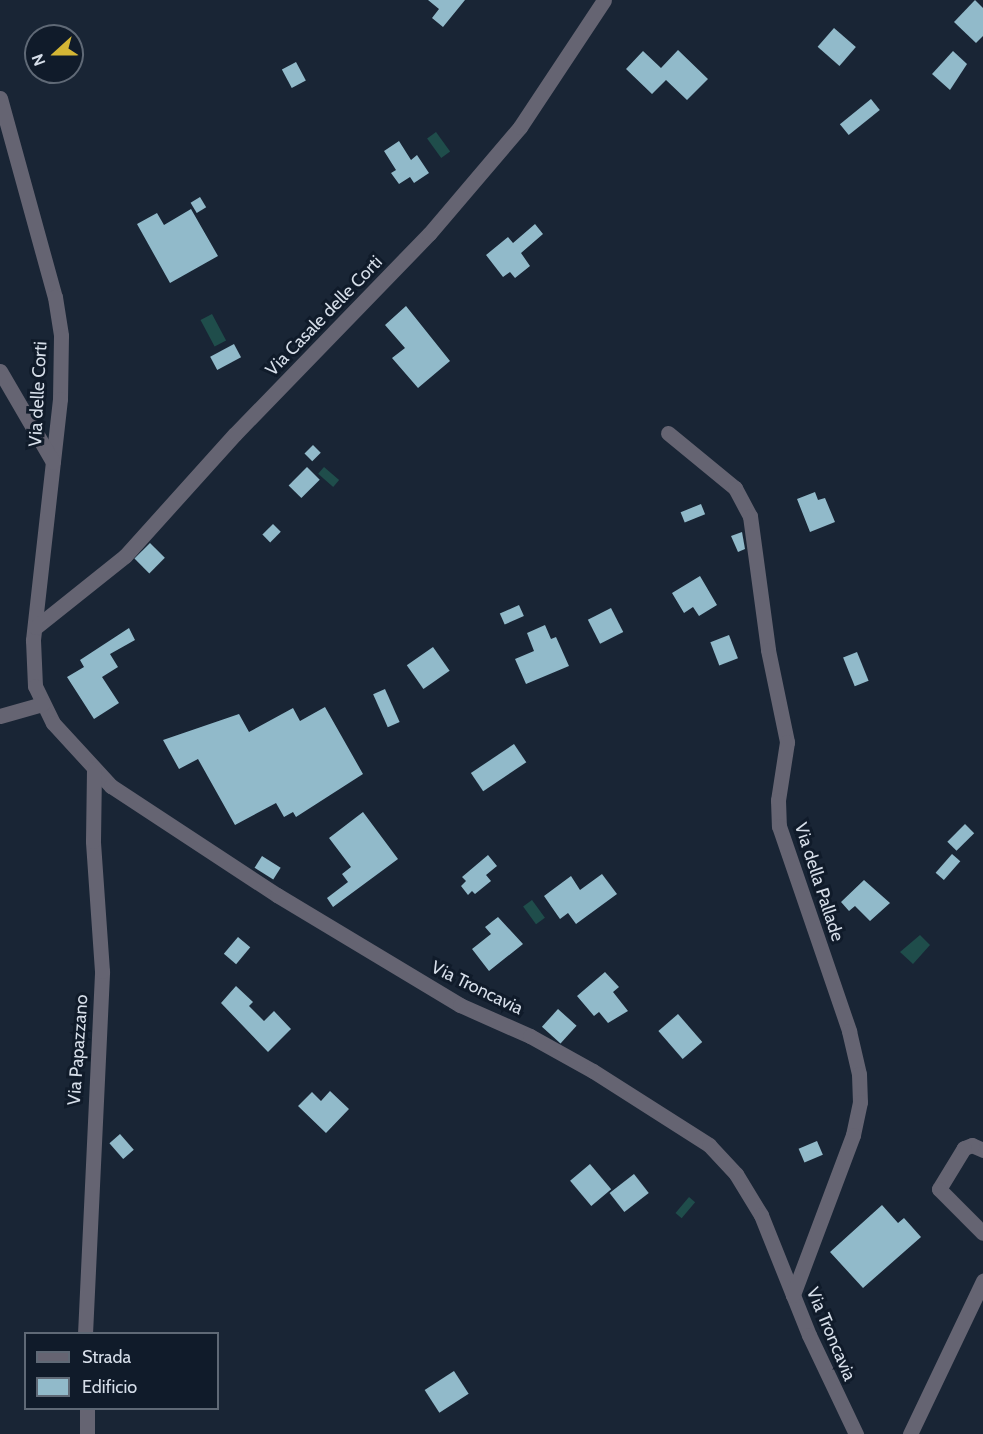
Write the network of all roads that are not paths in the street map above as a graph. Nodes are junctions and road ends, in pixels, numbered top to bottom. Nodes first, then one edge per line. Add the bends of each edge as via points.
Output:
1 (604, 0) edge
2 (0, 98) edge
3 (0, 371) edge
4 (668, 433) dead end
5 (53, 462) junction
6 (36, 627) junction
7 (42, 704) junction
8 (0, 716) edge
9 (94, 770) junction
10 (983, 1150) edge
11 (983, 1233) edge
12 (983, 1281) edge
13 (793, 1295) junction
14 (85, 1332) edge
15 (87, 1410) edge
16 (87, 1434) edge
17 (856, 1434) edge
18 (910, 1434) edge

1 - 6 street, Via Casale delle Corti via 525,120 429,234 235,434 125,556
2 - 5 street, Via delle Corti via 59,321 62,378
3 - 5 street
4 - 13 street, Via della Pallade via 735,488 750,516 768,650 788,747 778,800 779,826 849,1031 859,1074 855,1131
5 - 6 street, Via delle Corti
6 - 7 street, Via Troncavia via 35,686
7 - 8 street
7 - 9 street, Via Troncavia
9 - 13 street, Via Troncavia via 111,786 228,863 405,973 593,1071 709,1145 736,1174 761,1215
9 - 14 street, Via Papazzano via 93,841 102,971
10 - 11 street via 964,1148 939,1186 943,1196
12 - 18 street
13 - 17 street, Via Troncavia
15 - 16 street

